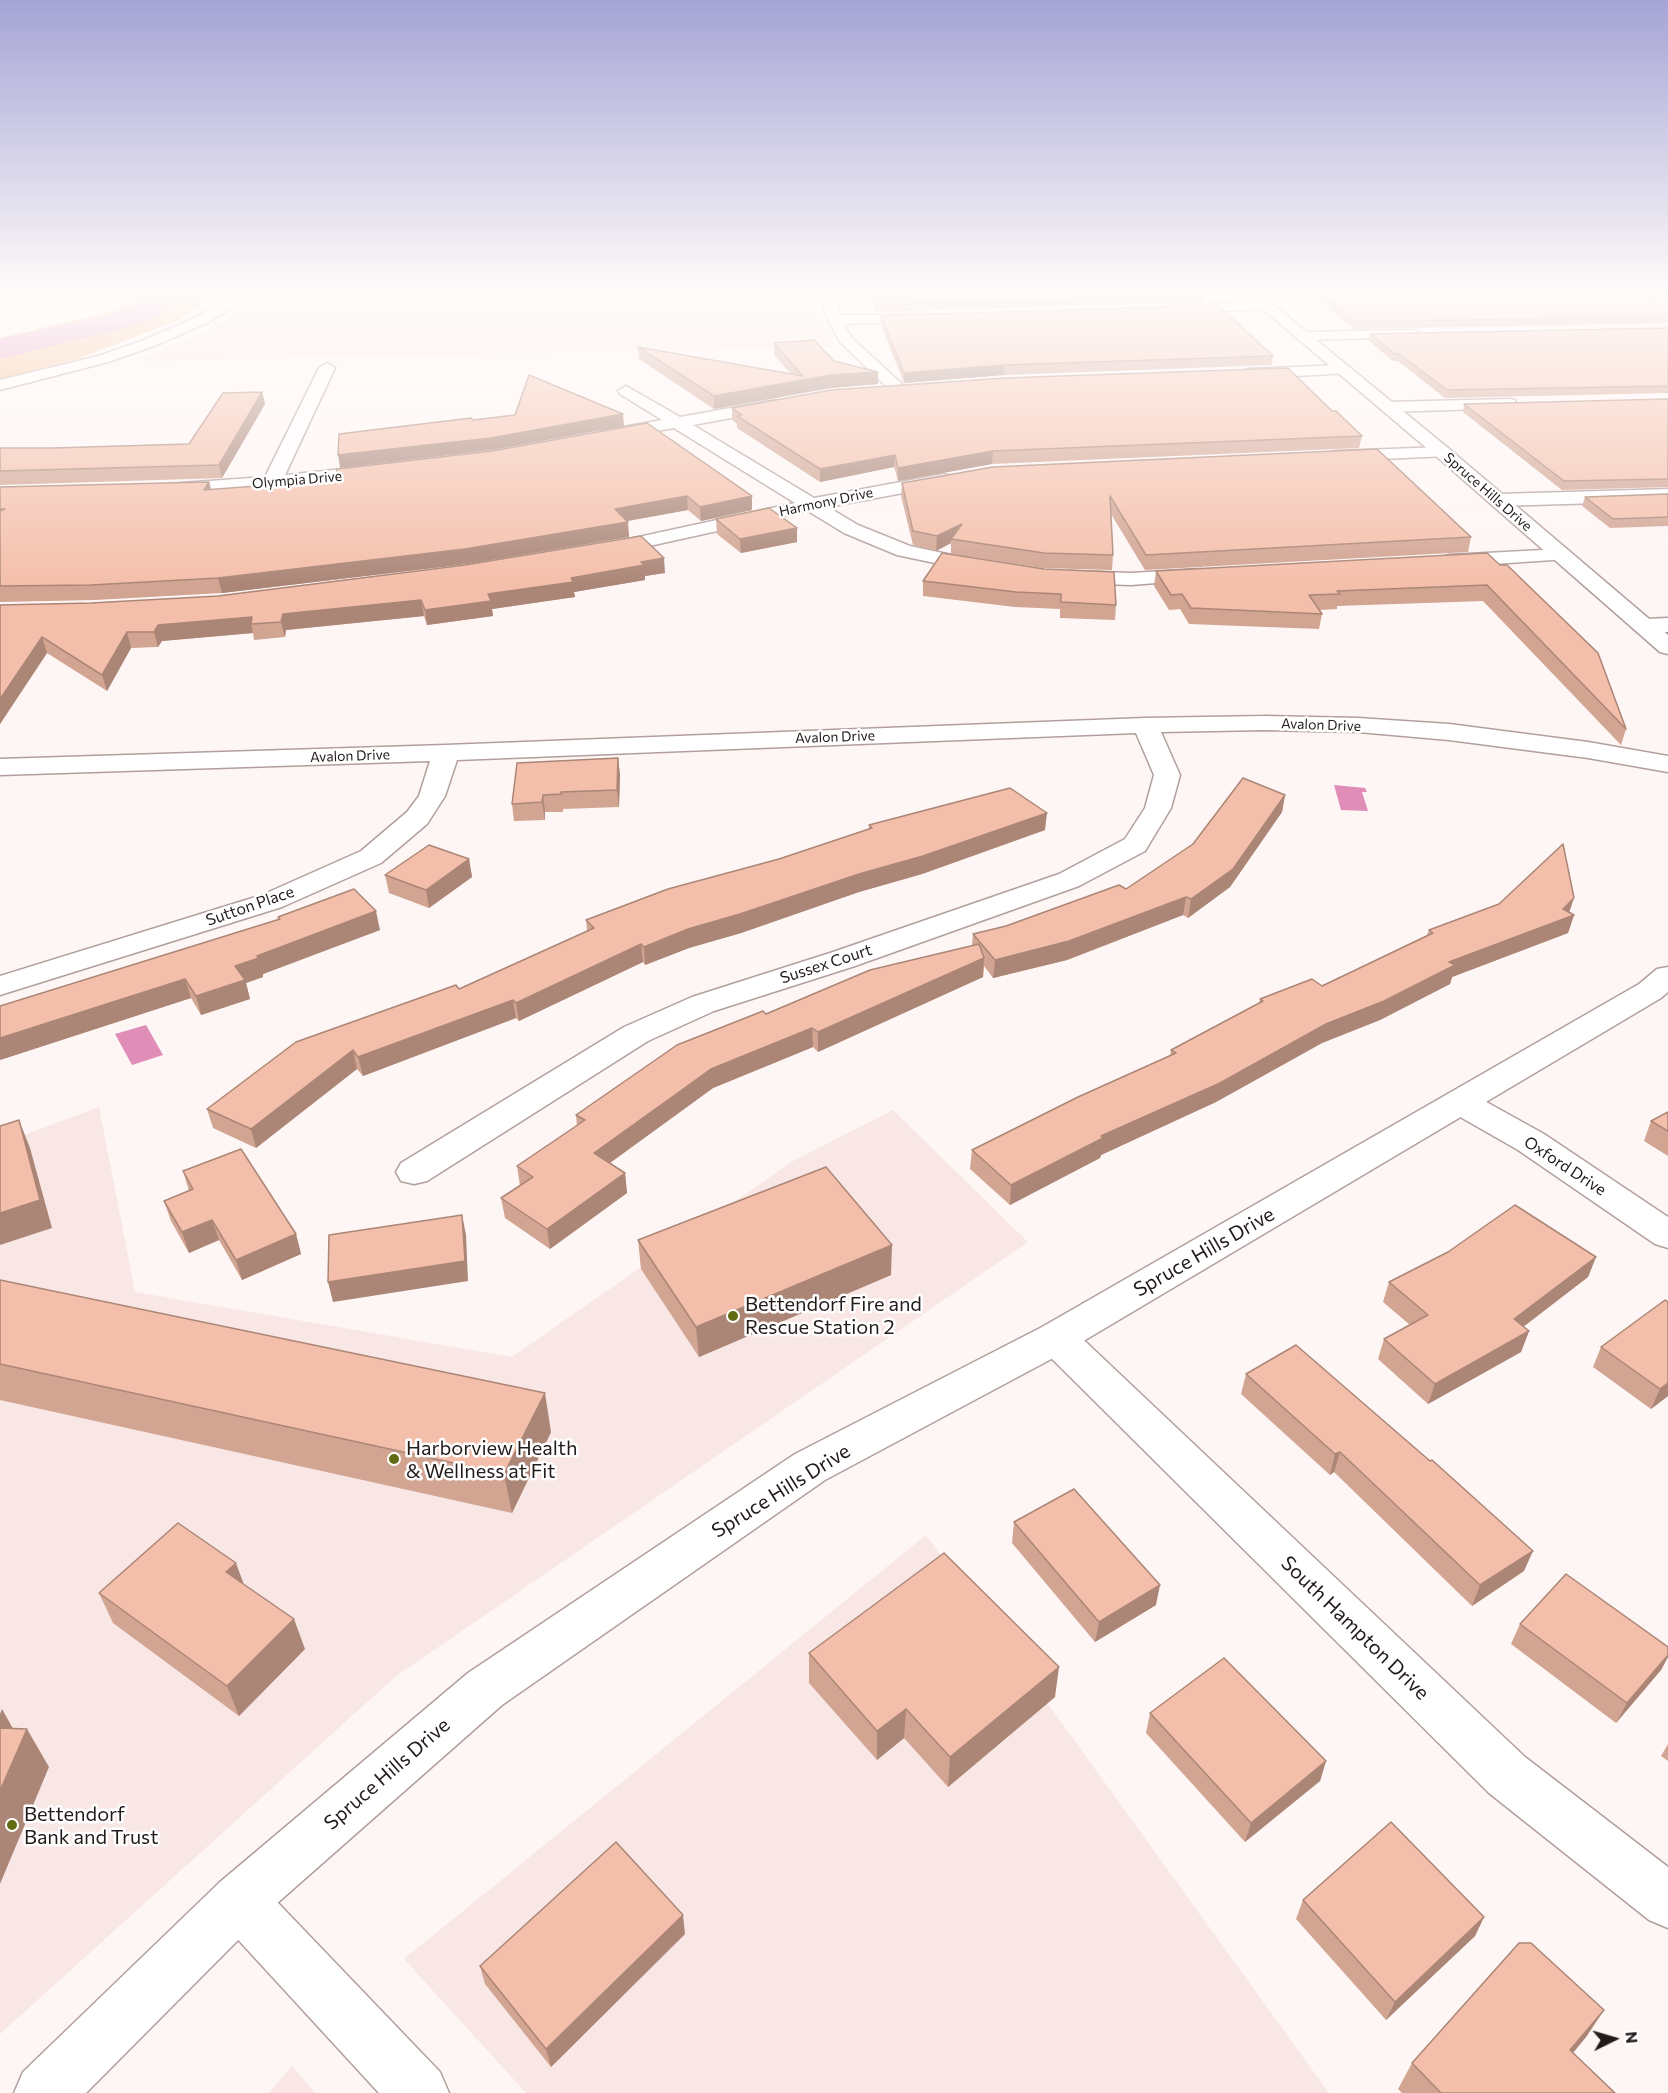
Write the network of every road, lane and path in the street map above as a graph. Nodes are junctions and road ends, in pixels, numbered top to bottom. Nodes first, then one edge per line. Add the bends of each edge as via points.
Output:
1 (316, 391) edge
2 (626, 391) dead end
3 (876, 391) edge
4 (879, 391) edge
5 (1368, 391) edge
6 (797, 401) edge
7 (1529, 403) edge
8 (1388, 407) junction
9 (675, 422) junction
10 (595, 437) edge
11 (1442, 452) junction
12 (1323, 457) edge
13 (394, 470) edge
14 (959, 477) edge
15 (272, 482) junction
16 (146, 490) edge
17 (1668, 495) edge
18 (1498, 500) junction
19 (810, 505) junction
20 (583, 554) edge
21 (1561, 555) junction
22 (1430, 562) edge
23 (997, 569) edge
24 (1215, 574) edge
25 (1054, 576) edge
26 (1668, 625) edge
27 (1645, 626) junction
28 (1668, 647) edge
29 (1145, 725) junction
30 (446, 753) junction
31 (1668, 764) edge
32 (0, 767) edge
33 (1668, 976) edge
34 (0, 986) edge
35 (1460, 1102) junction
36 (414, 1172) dead end
37 (1668, 1235) edge
38 (1056, 1338) junction
39 (1668, 1901) edge
40 (239, 1902) junction
41 (44, 2093) edge
42 (419, 2093) edge

1 - 15 street
2 - 9 street
3 - 4 street
5 - 8 street, Spruce Hills Drive
6 - 9 street
7 - 8 street
8 - 11 street, Spruce Hills Drive
9 - 10 street
9 - 19 street
11 - 12 street
11 - 18 street, Spruce Hills Drive
13 - 15 street, Olympia Drive
14 - 19 street, Harmony Drive
15 - 16 street, Olympia Drive
17 - 18 street
18 - 21 street, Spruce Hills Drive
19 - 20 street, Harmony Drive
19 - 23 street via 851,529 904,551
21 - 22 street
21 - 27 street, Spruce Hills Drive
24 - 25 street via 1131,579
26 - 27 street
27 - 28 street, Spruce Hills Drive
29 - 30 street, Avalon Drive
29 - 31 street, Avalon Drive via 1358,725 1449,732
29 - 36 street, Sussex Court via 1167,775 1158,808 1135,845 1069,880 693,1008 636,1034
30 - 32 street, Avalon Drive
30 - 34 street, Sutton Place via 432,796 417,818 371,857 272,901
33 - 35 street, Spruce Hills Drive via 1650,991
35 - 37 street, Oxford Drive via 1531,1142
35 - 38 street, Spruce Hills Drive
38 - 39 street, South Hampton Drive via 1507,1775
38 - 40 street, Spruce Hills Drive via 810,1467 485,1689
40 - 41 street, Spruce Hills Drive
40 - 42 street

